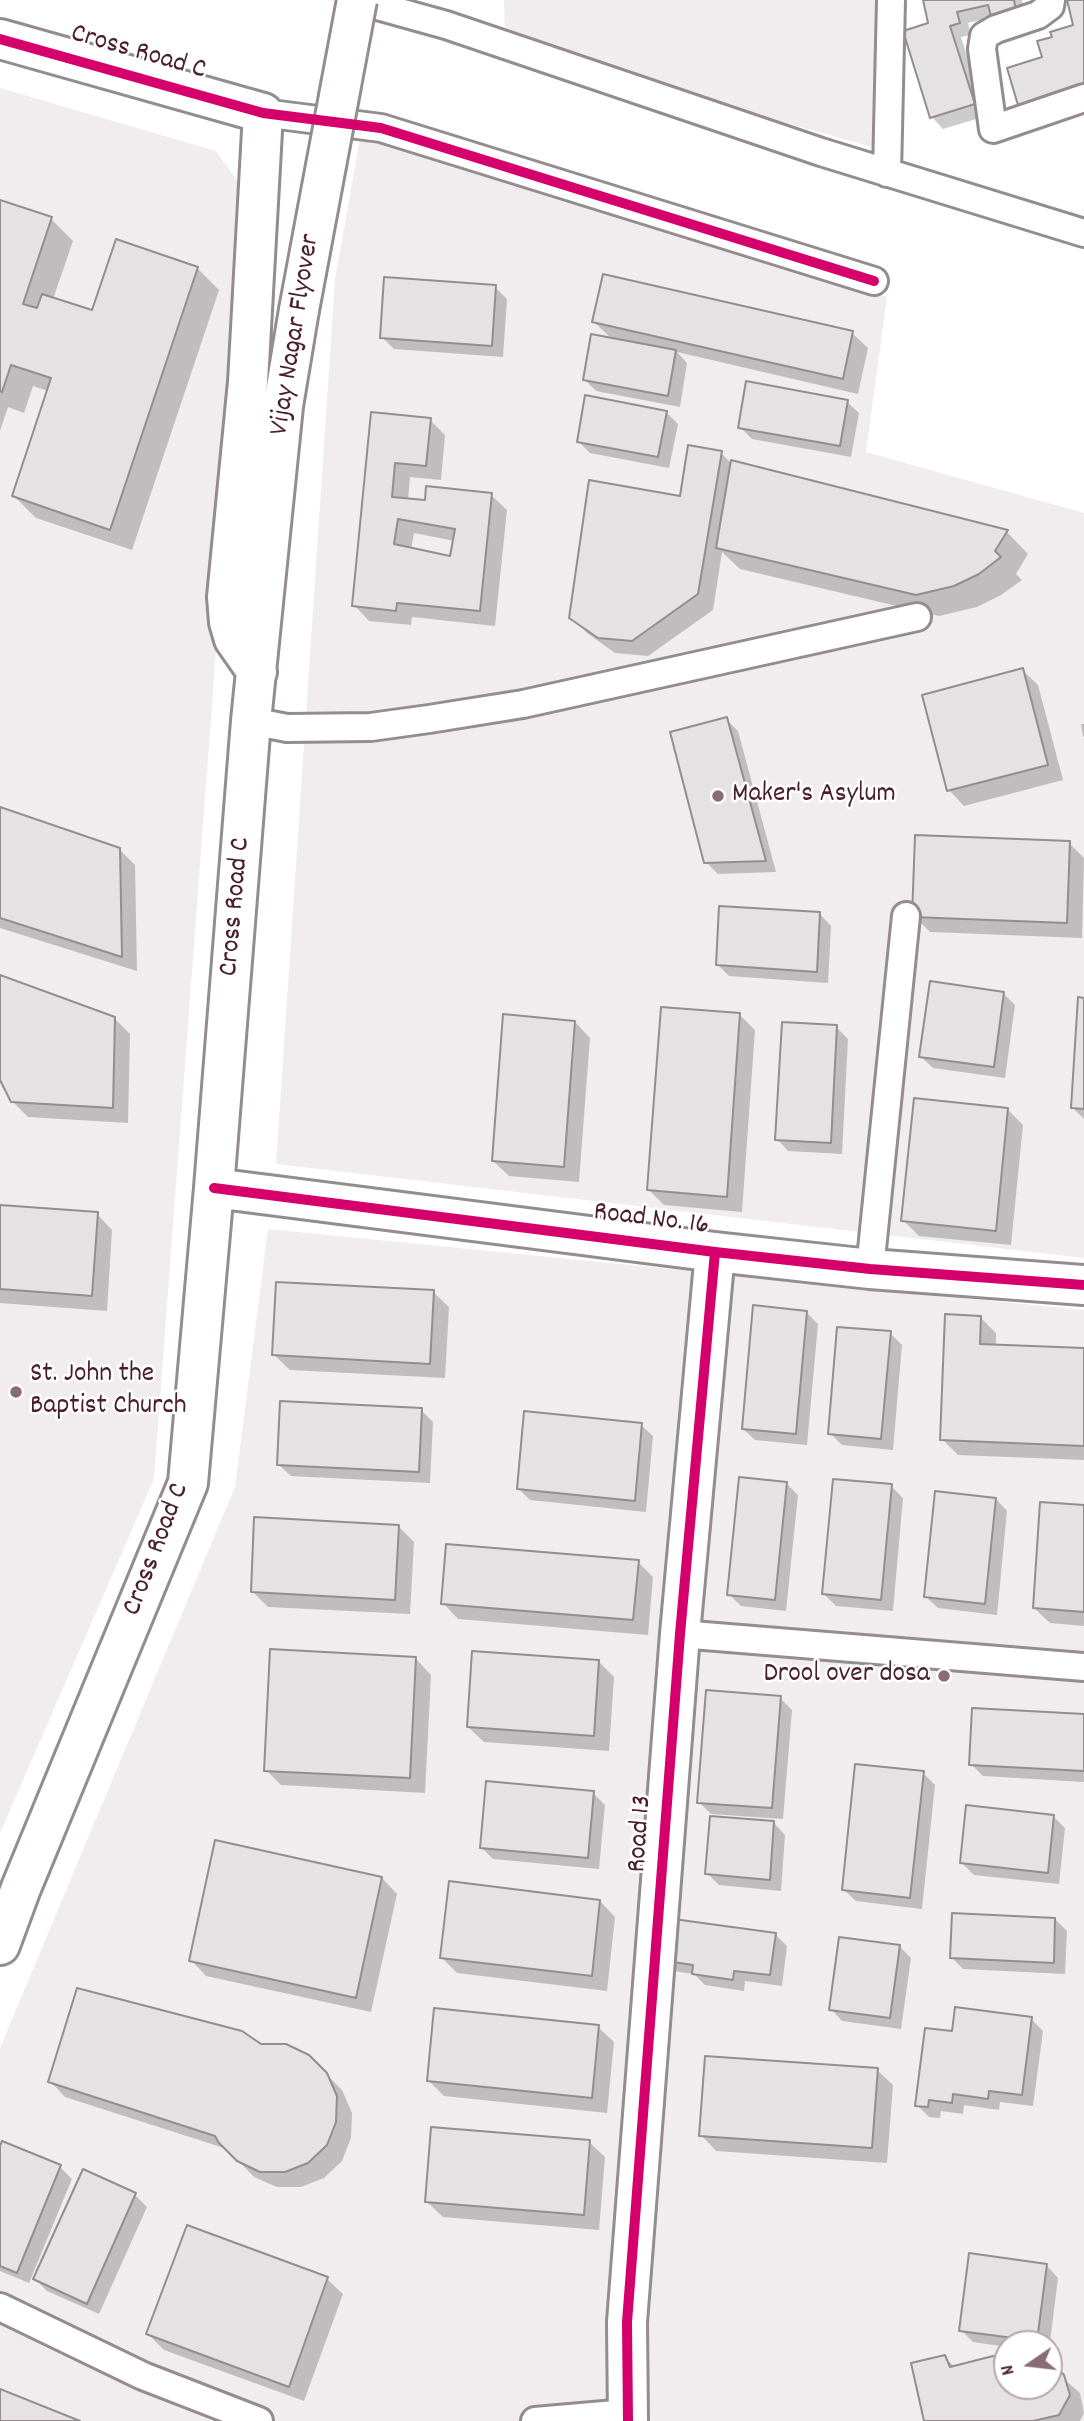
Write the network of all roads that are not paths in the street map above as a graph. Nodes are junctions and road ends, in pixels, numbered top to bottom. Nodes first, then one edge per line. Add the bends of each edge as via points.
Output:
1 (891, 0) edge
2 (1051, 0) edge
3 (374, 2) edge
4 (0, 39) edge
5 (1084, 99) edge
6 (263, 113) junction
7 (887, 173) junction
8 (1084, 233) edge
9 (874, 281) dead end
10 (917, 617) dead end
11 (258, 656) junction
12 (251, 721) junction
13 (906, 916) dead end
14 (214, 1188) junction
15 (715, 1252) junction
16 (870, 1269) junction
17 (1084, 1285) edge
18 (680, 1634) junction
19 (1084, 1667) edge
20 (0, 1945) edge
21 (0, 2307) edge
22 (627, 2417) edge
23 (259, 2421) edge
24 (535, 2421) edge

1 - 7 street
2 - 5 street via 1038,15 984,36 993,129
3 - 7 street
3 - 11 street, Vijay Nagar Flyover, bridge via 299,310 283,406
4 - 6 street, Cross Road C
6 - 9 street via 382,128
6 - 11 street via 248,382 227,597 234,639
7 - 8 street
10 - 12 street via 564,695 429,719 359,727 287,728
11 - 12 street, Cross Road C
12 - 14 street, Cross Road C
13 - 16 street
14 - 15 street, Road No. 16
14 - 20 street, Cross Road C via 188,1483
15 - 16 street, Road No. 16
15 - 18 street, Road 13
16 - 17 street, Road No. 16
18 - 19 street
18 - 22 street, Road 13 via 627,2322
21 - 23 street via 142,2376
22 - 24 street

